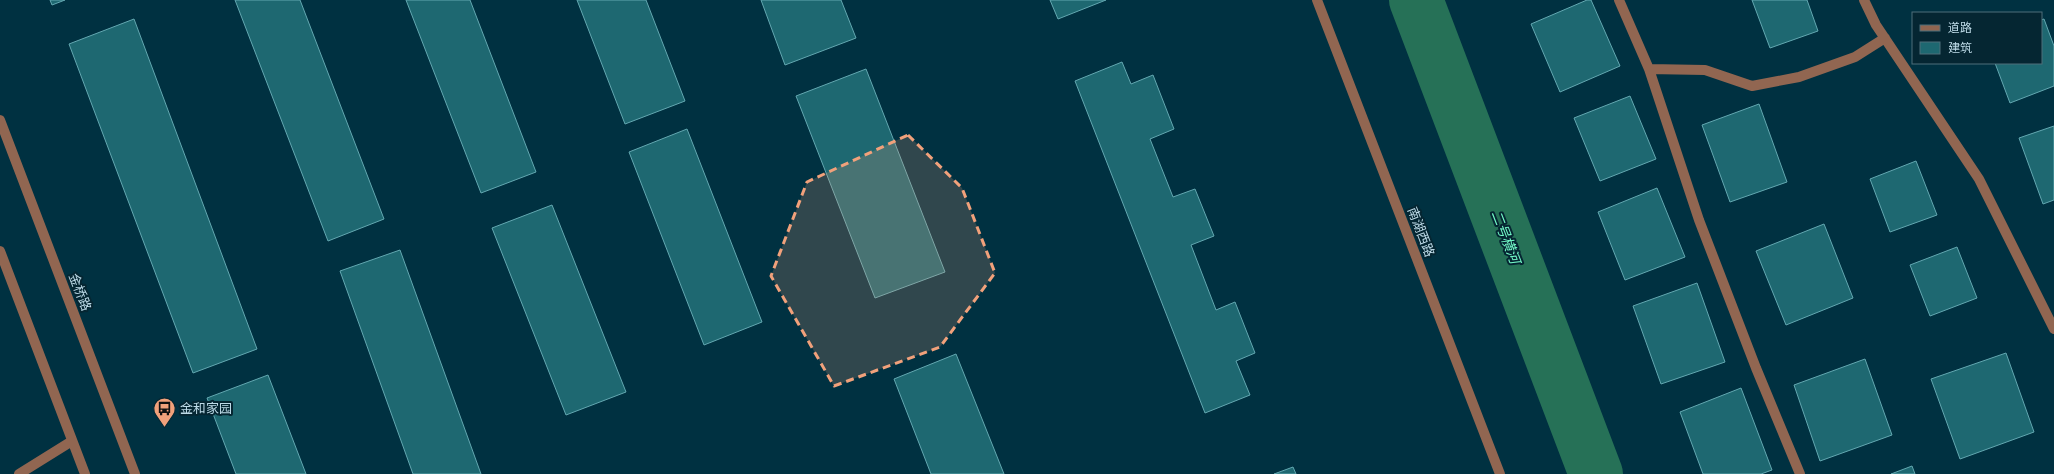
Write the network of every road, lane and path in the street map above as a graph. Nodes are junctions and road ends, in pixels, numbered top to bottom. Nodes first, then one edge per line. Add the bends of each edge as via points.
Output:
1 (1317, 0) edge
2 (1619, 0) edge
3 (1864, 0) edge
4 (1885, 38) junction
5 (1649, 69) junction
6 (0, 120) edge
7 (0, 251) edge
8 (2054, 329) edge
9 (72, 441) junction
10 (19, 474) edge
11 (85, 474) edge
12 (136, 474) edge
13 (1500, 474) edge
14 (1800, 474) edge

1 - 13 street, 南湖西路
2 - 5 street
3 - 4 street
4 - 5 street via 1848,60 1799,77 1752,86 1705,70
4 - 8 street via 1979,179
5 - 14 street via 1699,220
6 - 12 street, 金桥路
7 - 9 street
9 - 10 street
9 - 11 street

